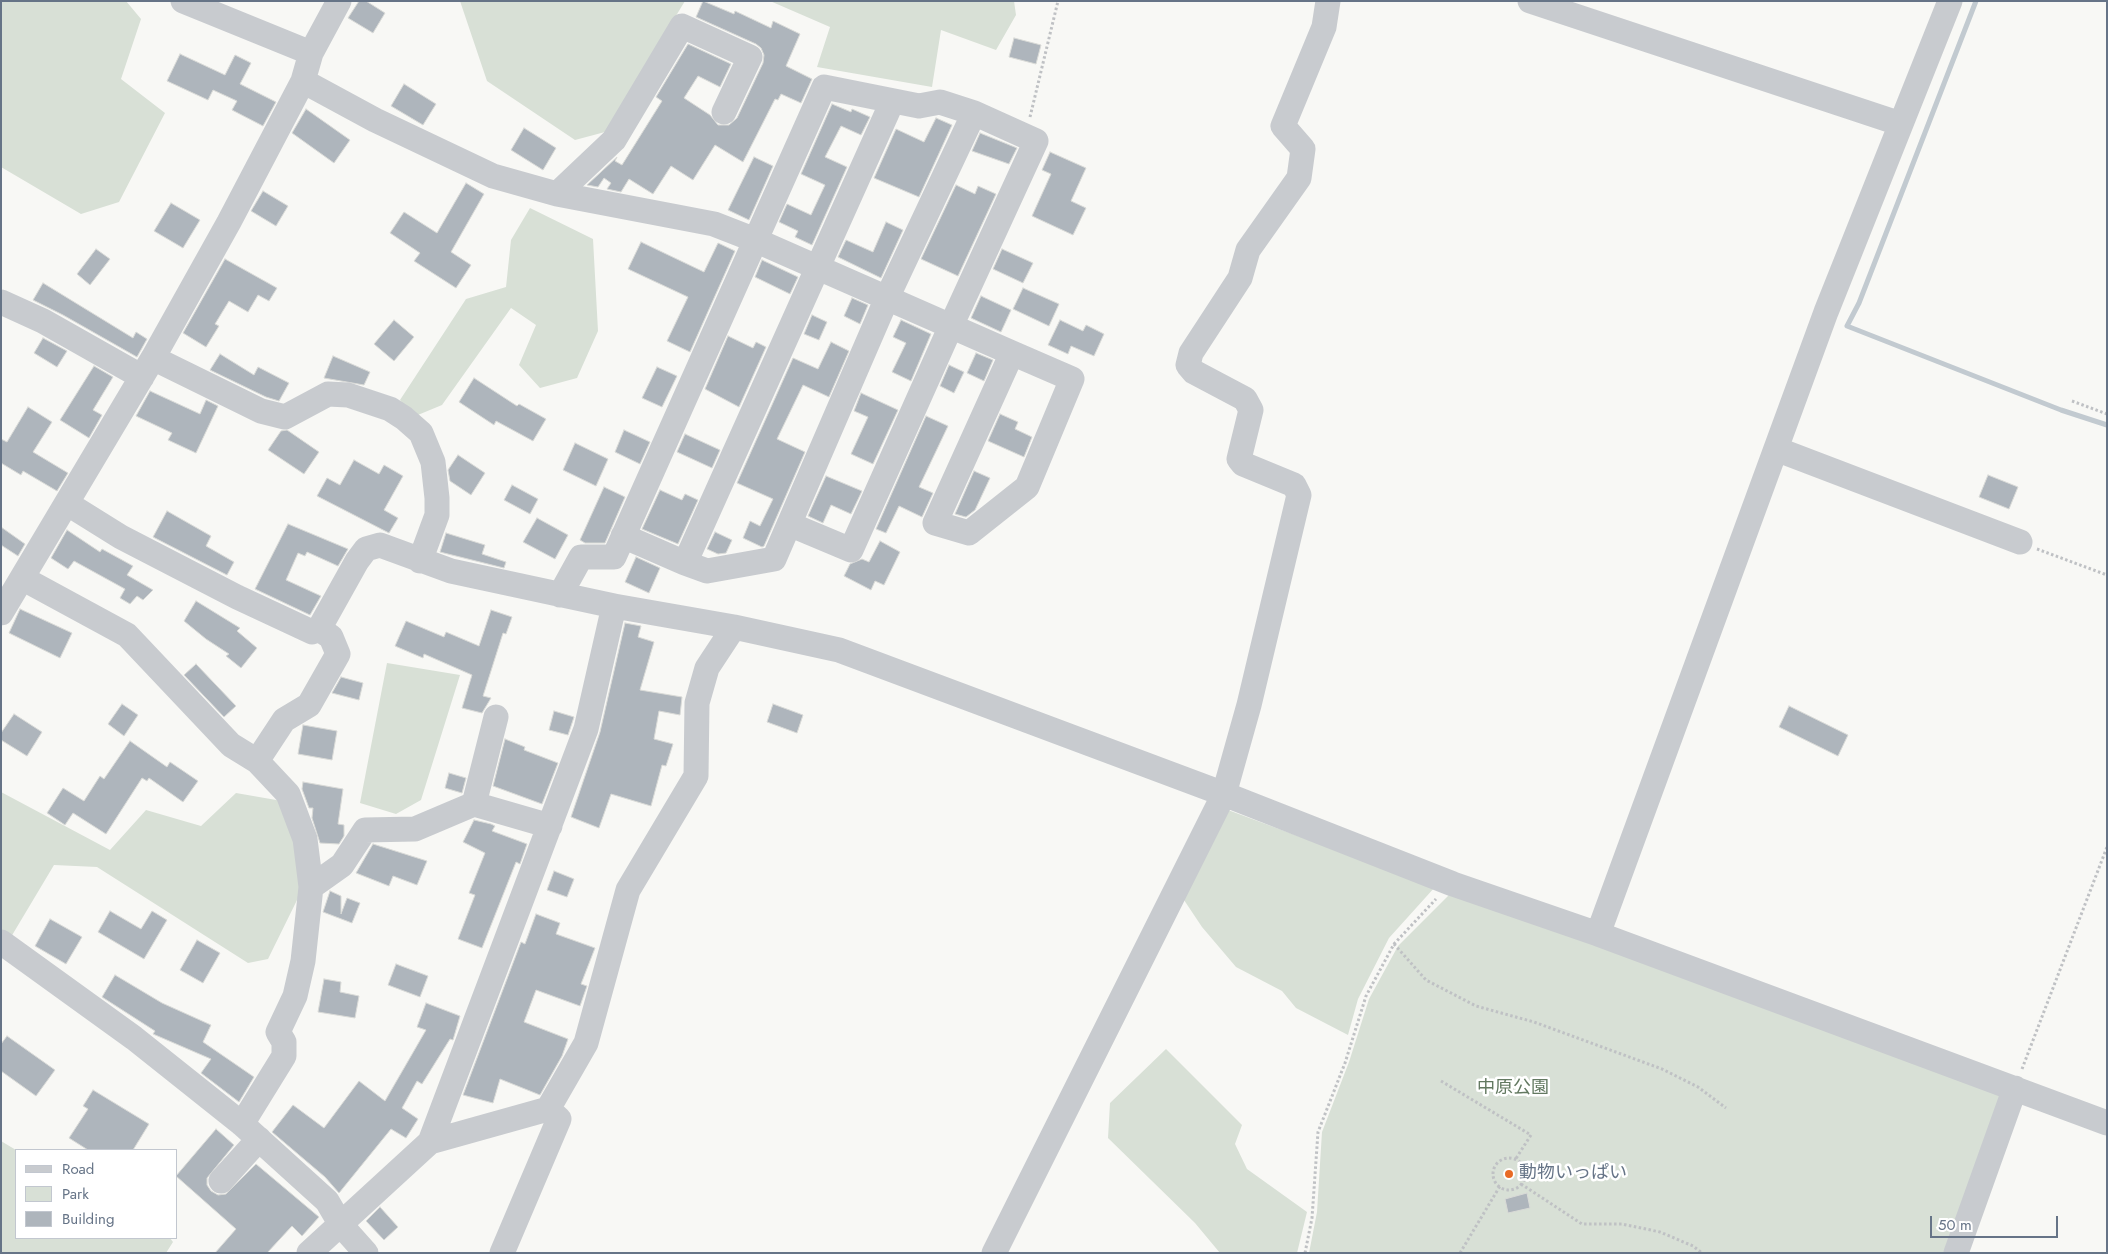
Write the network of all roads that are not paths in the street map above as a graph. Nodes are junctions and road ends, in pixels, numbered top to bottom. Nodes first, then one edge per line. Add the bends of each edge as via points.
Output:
1 (182, 1) edge
2 (338, 1) edge
3 (1328, 1) edge
4 (1530, 1) edge
5 (1950, 1) edge
6 (312, 53) junction
7 (303, 81) junction
8 (892, 102) junction
9 (724, 112) dead end
10 (974, 113) junction
11 (1901, 124) junction
12 (557, 194) junction
13 (755, 240) junction
14 (817, 267) junction
15 (887, 298) junction
16 (1, 302) edge
17 (951, 326) junction
18 (1012, 352) junction
19 (147, 368) junction
20 (1776, 449) junction
21 (68, 504) junction
22 (789, 524) junction
23 (623, 536) junction
24 (2020, 542) road end
25 (420, 561) junction
26 (686, 563) junction
27 (22, 578) junction
28 (560, 595) junction
29 (614, 606) junction
30 (1, 613) edge
31 (734, 627) junction
32 (319, 629) junction
33 (496, 717) dead end
34 (257, 761) junction
35 (1224, 794) junction
36 (474, 804) junction
37 (550, 826) junction
38 (311, 887) junction
39 (1598, 934) junction
40 (1, 942) edge
41 (2015, 1088) junction
42 (548, 1109) junction
43 (2107, 1123) edge
44 (250, 1132) junction
45 (430, 1142) junction
46 (221, 1181) dead end
47 (341, 1225) junction
48 (309, 1253) edge
49 (366, 1253) edge
50 (502, 1253) edge
51 (994, 1253) edge
52 (1956, 1253) edge

1 - 6 street
2 - 6 street
3 - 35 street via 1324,27 1283,126 1302,149 1299,178 1248,250 1240,278 1188,364 1194,372 1245,399 1251,410 1239,459 1243,464 1294,485 1299,495 1249,705
4 - 11 street
5 - 11 street
6 - 7 street
7 - 12 street via 375,120 493,176
7 - 19 street
8 - 10 street via 919,106 940,102
8 - 13 street via 824,87
8 - 14 street
9 - 12 street via 750,57 682,26 614,140
10 - 15 street
10 - 17 street via 1036,141
11 - 20 street via 1826,312
12 - 13 street via 714,224
13 - 14 street
13 - 23 street
14 - 15 street
14 - 26 street
15 - 17 street
15 - 22 street
16 - 19 street
17 - 18 street
17 - 22 street via 851,550
18 - 18 street via 1072,379 1026,487 969,533 935,523
19 - 21 street
19 - 25 street via 285,417 328,394 348,395 390,409 404,418 421,433 430,455 437,498 437,515
20 - 24 street
20 - 39 street
21 - 27 street
21 - 32 street via 121,537 303,630 312,632
22 - 26 street via 774,559 707,571
23 - 26 street
23 - 28 street via 614,556 581,557
25 - 28 street
25 - 32 street via 380,545 366,549 356,561
27 - 30 street
27 - 34 street via 127,635 232,745
28 - 29 street
29 - 31 street
29 - 37 street via 586,729
31 - 35 street via 839,650
31 - 42 street via 707,668 697,704 696,776 628,890 586,1043
32 - 34 street via 331,637 338,654 309,705 284,720
33 - 36 street
34 - 38 street via 288,794 305,839
35 - 39 street via 1453,884
35 - 51 street
36 - 37 street
36 - 38 street via 415,829 365,830 342,865
37 - 45 street
38 - 44 street via 303,961 295,996 278,1032 284,1042 284,1056
39 - 41 street
40 - 44 street via 134,1038
41 - 43 street
41 - 52 street
42 - 45 street
42 - 50 street via 559,1119
44 - 46 street
44 - 47 street via 327,1201
45 - 47 street
47 - 48 street
47 - 49 street

